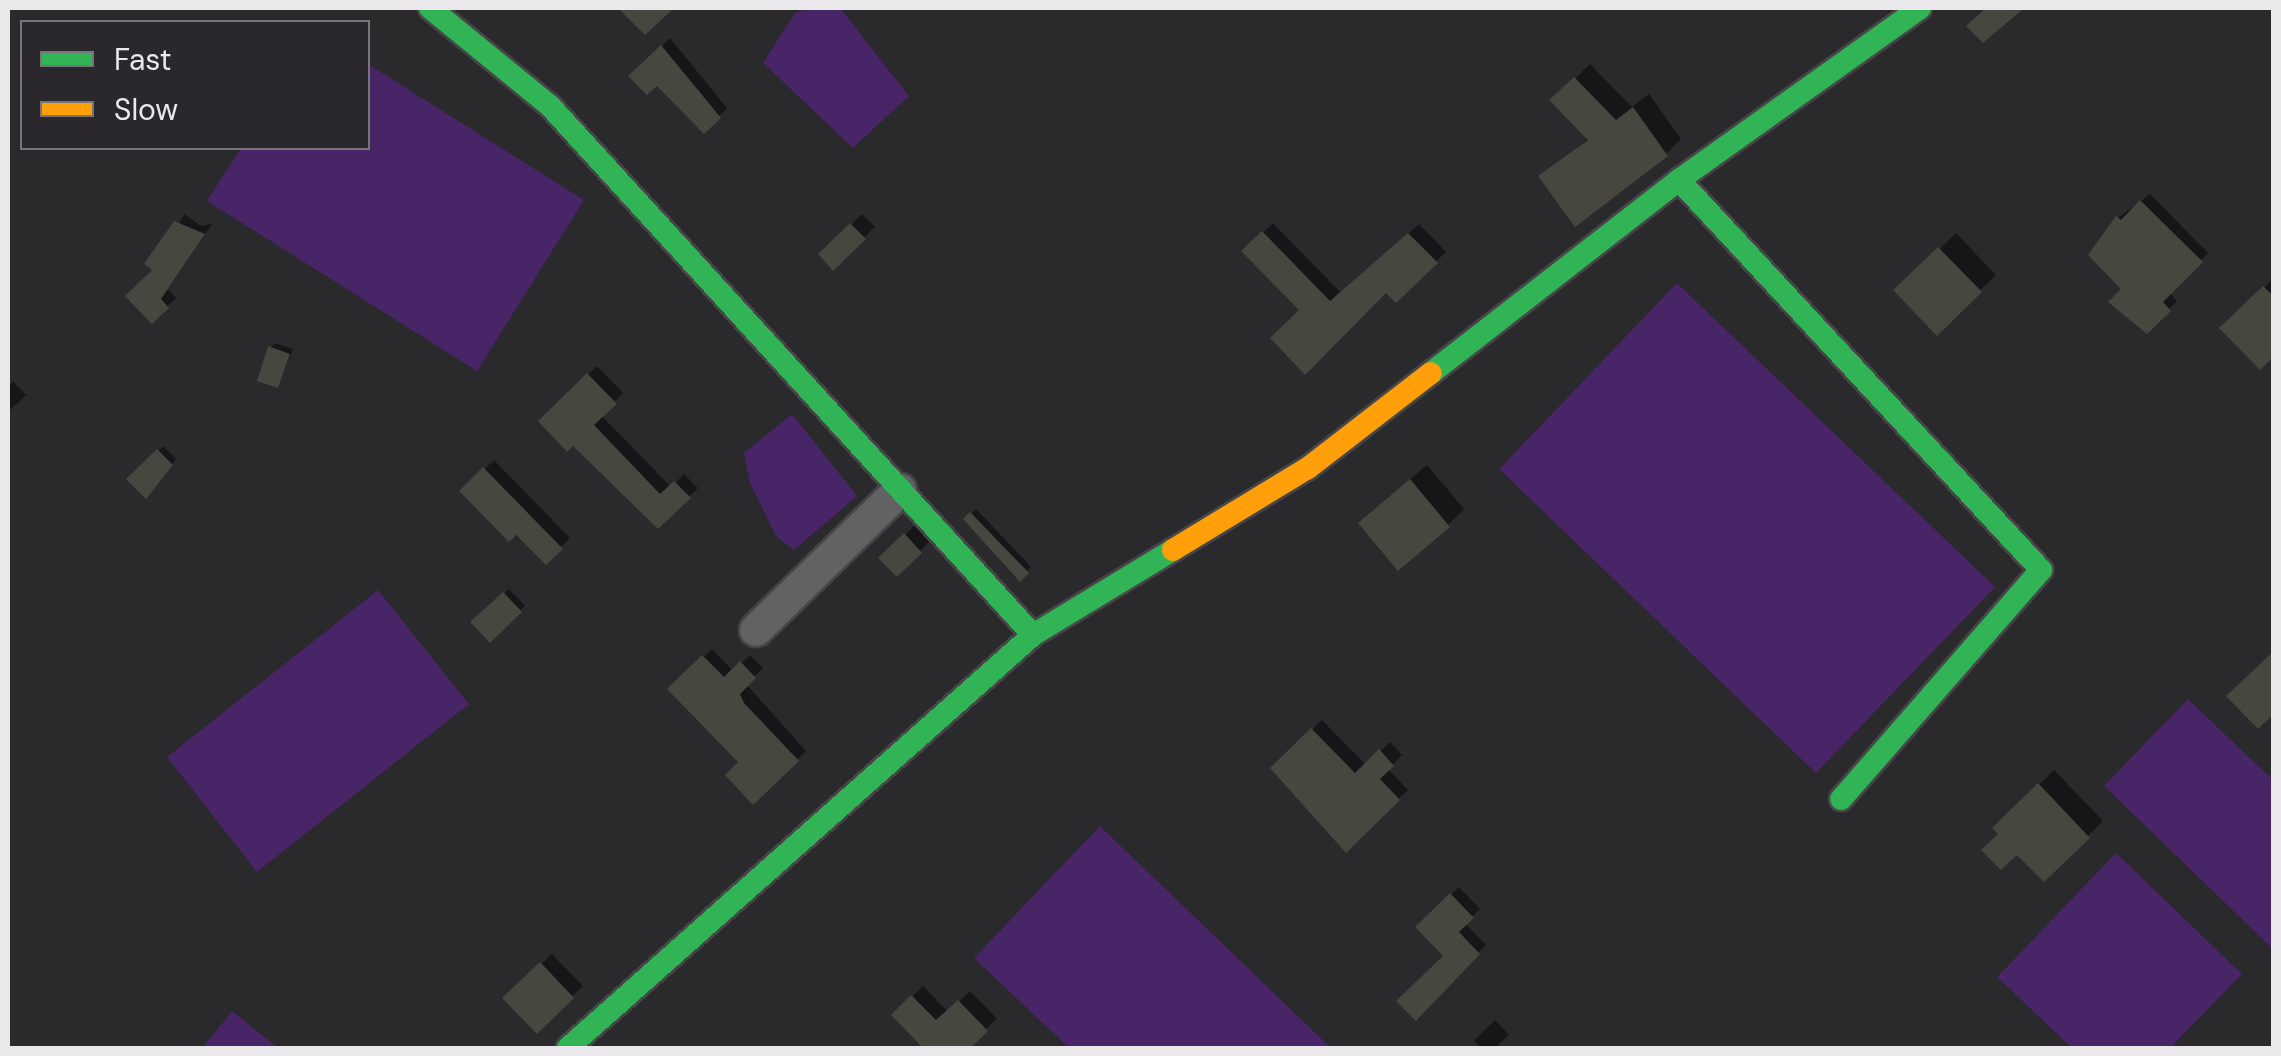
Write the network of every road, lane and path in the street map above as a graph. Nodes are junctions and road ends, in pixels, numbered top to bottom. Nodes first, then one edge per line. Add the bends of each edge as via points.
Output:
1 (430, 8) edge
2 (1920, 8) edge
3 (1679, 180) junction
4 (900, 490) junction
5 (756, 630) dead end
6 (1033, 635) junction
7 (1841, 799) dead end
8 (568, 1048) edge

1 - 4 street via 550,106
2 - 3 street
3 - 6 street via 1308,468
3 - 7 street via 2041,570
4 - 5 street
4 - 6 street
6 - 8 street

